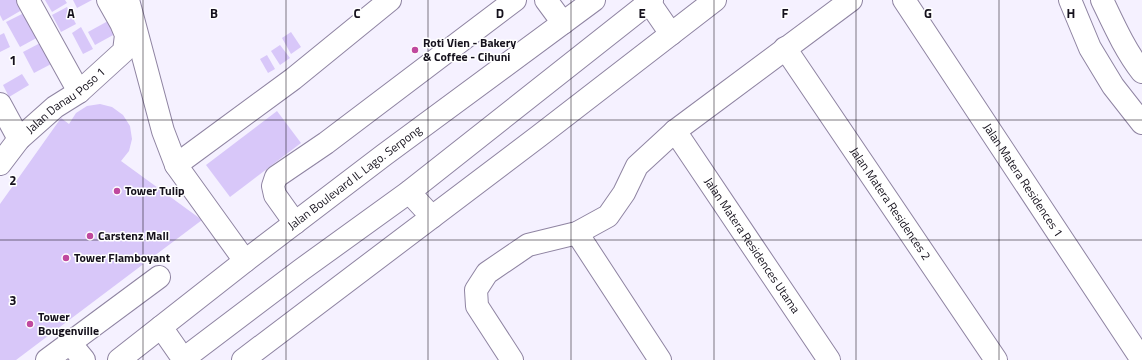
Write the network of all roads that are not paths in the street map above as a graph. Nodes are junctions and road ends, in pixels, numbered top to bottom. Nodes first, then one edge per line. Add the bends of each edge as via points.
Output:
1 (28, 0) edge
2 (108, 0) edge
3 (128, 0) edge
4 (390, 0) edge
5 (515, 0) edge
6 (546, 0) edge
7 (594, 0) edge
8 (715, 0) edge
9 (850, 0) edge
10 (904, 0) edge
11 (1070, 0) edge
12 (1102, 0) edge
13 (650, 1) edge
14 (564, 23) junction
15 (671, 34) junction
16 (785, 48) junction
17 (1142, 72) edge
18 (78, 92) junction
19 (0, 104) edge
20 (1141, 119) edge
21 (674, 131) junction
22 (19, 139) junction
23 (0, 164) edge
24 (176, 165) junction
25 (409, 192) junction
26 (432, 217) junction
27 (295, 223) junction
28 (577, 233) junction
29 (245, 261) junction
30 (159, 277) dead end
31 (161, 327) junction
32 (70, 343) junction
33 (47, 360) edge
34 (84, 360) edge
35 (119, 360) edge
36 (183, 360) edge
37 (243, 360) edge
38 (512, 360) edge
39 (660, 360) edge
40 (829, 360) edge
41 (996, 360) edge
42 (1142, 360) edge

1 - 18 street
2 - 18 street, Jalan Danau Poso 1 via 126,35 124,51
3 - 24 street via 163,131
4 - 24 street via 293,79
5 - 27 street via 326,143 276,177 273,186 275,195
6 - 14 street
7 - 14 street, Jalan Boulevard IL Lago. Serpong
8 - 15 street
9 - 16 street
10 - 42 street, Jalan Matera Residences 1
11 - 20 street via 1090,48 1113,86
12 - 17 street
13 - 15 street
13 - 25 street
14 - 27 street, Jalan Boulevard IL Lago. Serpong
15 - 26 street
16 - 21 street
16 - 41 street, Jalan Matera Residences 2
18 - 22 street, Jalan Danau Poso 1 via 55,107
19 - 22 street
21 - 28 street via 637,166 624,193 608,216
21 - 40 street, Jalan Matera Residences Utama
22 - 23 street, Jalan Danau Poso 1
24 - 29 street
25 - 26 street
25 - 36 street
26 - 37 street
27 - 29 street, Jalan Boulevard IL Lago. Serpong
28 - 38 street via 528,245 487,273 476,290 477,306
28 - 39 street
29 - 31 street, Jalan Boulevard IL Lago. Serpong
30 - 32 street
31 - 35 street, Jalan Boulevard IL Lago. Serpong
31 - 36 street
32 - 33 street
32 - 34 street

